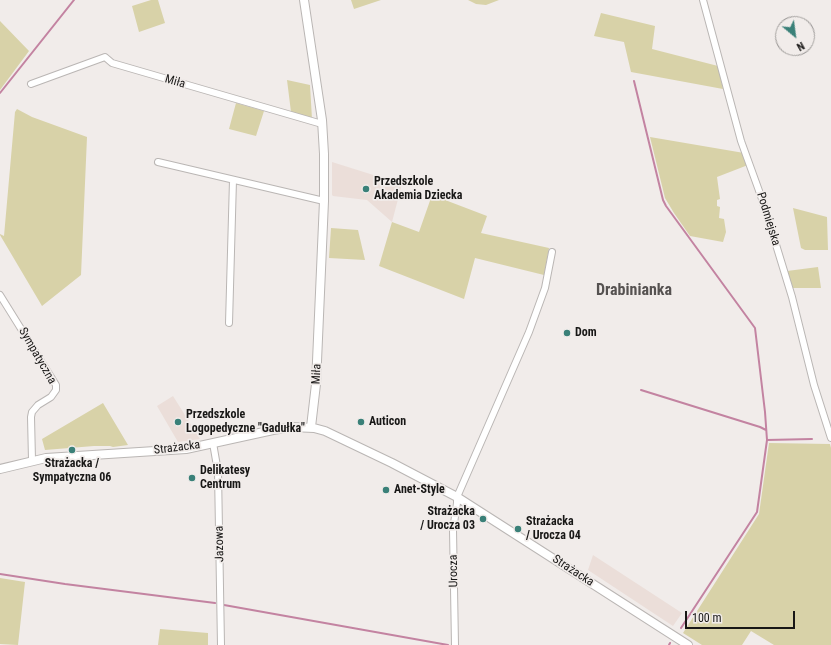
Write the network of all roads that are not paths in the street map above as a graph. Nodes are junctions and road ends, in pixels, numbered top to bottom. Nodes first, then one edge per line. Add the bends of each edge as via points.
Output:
1 (304, 0) edge
2 (703, 0) edge
3 (32, 84) dead end
4 (322, 124) junction
5 (158, 162) dead end
6 (233, 180) junction
7 (324, 201) junction
8 (552, 252) dead end
9 (0, 295) edge
10 (229, 323) dead end
11 (311, 427) junction
12 (831, 438) edge
13 (213, 443) junction
14 (32, 460) junction
15 (0, 469) edge
16 (457, 497) junction
17 (221, 645) edge
18 (455, 645) edge
19 (688, 645) edge

1 - 4 street, Miła
2 - 12 street, Podmiejska via 742,141 792,297 814,385
3 - 4 street, Miła via 105,57 112,63
4 - 7 street, Miła
5 - 6 street
6 - 7 street
6 - 10 street
7 - 11 street, Miła via 316,384
8 - 16 street via 545,288 529,332
9 - 14 street, Sympatyczna via 56,385 51,397 32,412
11 - 13 street, Strażacka via 291,427
11 - 16 street, Strażacka via 325,431 392,463
13 - 14 street, Strażacka via 186,449 66,455
13 - 17 street, Jazowa via 218,472
14 - 15 street, Strażacka
16 - 18 street, Urocza via 453,530
16 - 19 street, Strażacka

